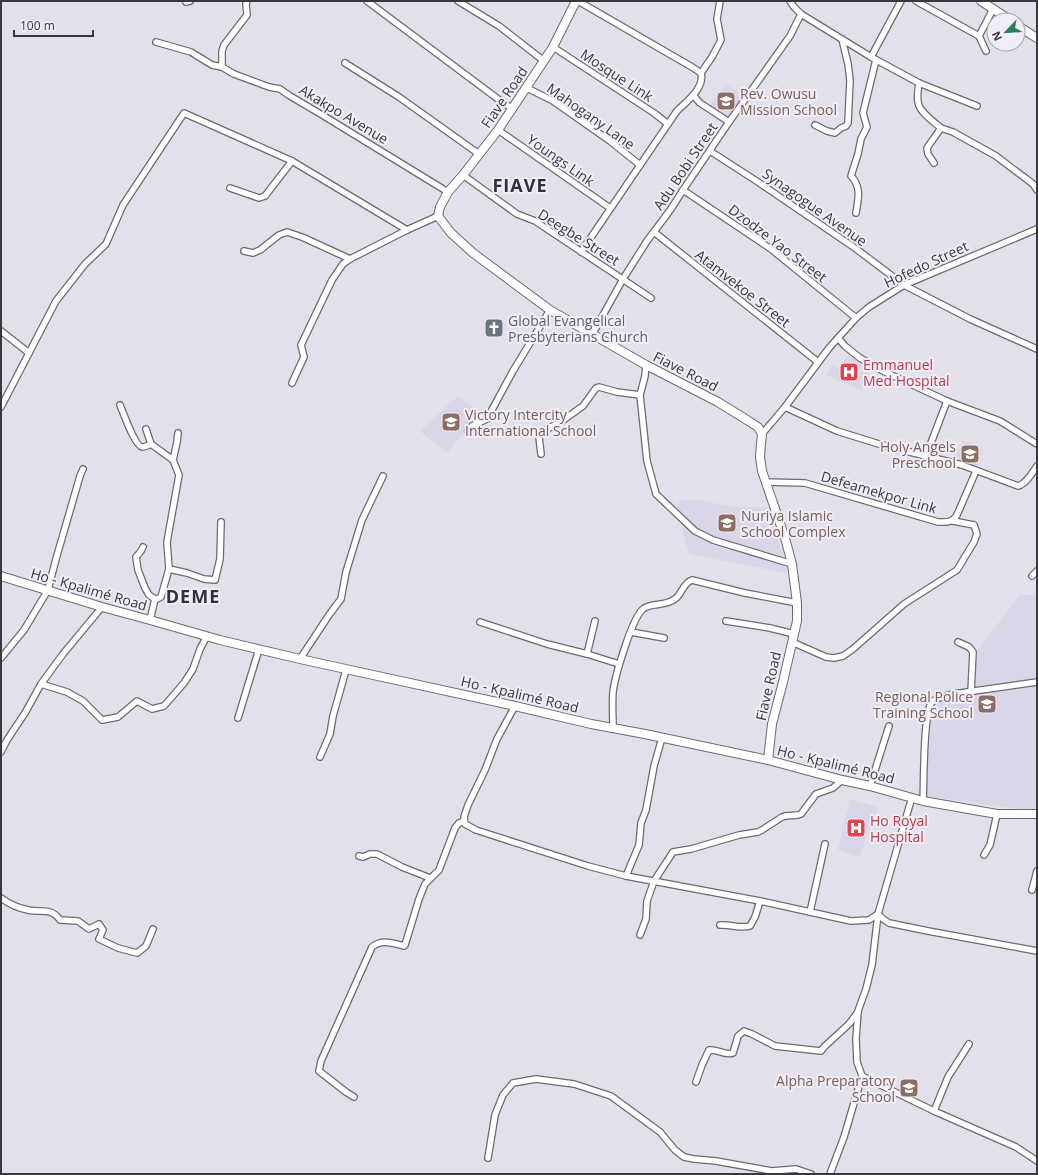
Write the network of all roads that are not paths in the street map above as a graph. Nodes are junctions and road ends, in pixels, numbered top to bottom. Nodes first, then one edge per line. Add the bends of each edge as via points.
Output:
1 (247, 1) edge
2 (367, 1) edge
3 (458, 1) edge
4 (577, 1) edge
5 (720, 1) edge
6 (790, 1) edge
7 (901, 1) edge
8 (916, 1) edge
9 (988, 4) edge
10 (999, 12) edge
11 (801, 14) junction
12 (1026, 31) edge
13 (979, 36) junction
14 (1037, 38) edge
15 (842, 39) junction
16 (156, 42) dead end
17 (553, 47) junction
18 (986, 51) dead end
19 (874, 58) junction
20 (544, 61) junction
21 (345, 64) dead end
22 (222, 67) junction
23 (701, 73) junction
24 (918, 83) junction
25 (526, 88) junction
26 (693, 95) junction
27 (700, 103) junction
28 (684, 104) junction
29 (977, 106) dead end
30 (513, 109) junction
31 (729, 122) junction
32 (668, 124) junction
33 (815, 125) dead end
34 (941, 128) junction
35 (498, 130) junction
36 (710, 151) junction
37 (479, 154) junction
38 (292, 161) junction
39 (934, 163) dead end
40 (640, 165) junction
41 (463, 175) junction
42 (230, 188) dead end
43 (683, 190) junction
44 (1037, 190) edge
45 (448, 192) junction
46 (610, 208) junction
47 (856, 213) dead end
48 (438, 216) junction
49 (1037, 229) edge
50 (407, 230) junction
51 (654, 232) junction
52 (244, 251) dead end
53 (581, 252) junction
54 (350, 259) junction
55 (623, 279) junction
56 (904, 285) junction
57 (651, 298) dead end
58 (550, 310) junction
59 (856, 318) junction
60 (1, 331) edge
61 (592, 334) junction
62 (838, 338) junction
63 (1037, 348) edge
64 (29, 353) junction
65 (818, 362) junction
66 (646, 365) junction
67 (292, 383) dead end
68 (640, 394) junction
69 (947, 401) junction
70 (120, 405) dead end
71 (1, 407) edge
72 (785, 407) junction
73 (146, 429) dead end
74 (468, 431) dead end
75 (178, 432) dead end
76 (762, 434) junction
77 (151, 444) junction
78 (1037, 444) edge
79 (541, 454) dead end
80 (926, 456) junction
81 (173, 460) junction
82 (1037, 466) edge
83 (83, 470) dead end
84 (976, 471) junction
85 (383, 476) dead end
86 (766, 482) junction
87 (953, 521) junction
88 (221, 522) dead end
89 (143, 547) dead end
90 (792, 564) junction
91 (169, 569) junction
92 (1037, 571) edge
93 (1, 576) edge
94 (1032, 576) dead end
95 (48, 590) junction
96 (155, 599) junction
97 (797, 603) junction
98 (102, 607) junction
99 (150, 620) junction
100 (595, 621) dead end
101 (726, 621) dead end
102 (480, 622) dead end
103 (631, 632) junction
104 (207, 636) junction
105 (664, 638) dead end
106 (793, 638) junction
107 (958, 642) dead end
108 (259, 649) junction
109 (587, 654) junction
110 (1, 658) edge
111 (300, 659) junction
112 (619, 664) junction
113 (346, 670) junction
114 (1037, 682) edge
115 (41, 684) junction
116 (971, 692) junction
117 (515, 706) junction
118 (238, 718) dead end
119 (889, 726) dead end
120 (613, 729) junction
121 (662, 738) junction
122 (4, 740) edge
123 (1, 752) edge
124 (320, 757) dead end
125 (768, 760) junction
126 (842, 780) junction
127 (870, 786) junction
128 (912, 797) junction
129 (923, 801) junction
130 (997, 814) junction
131 (1037, 814) edge
132 (464, 820) junction
133 (825, 844) dead end
134 (984, 855) dead end
135 (359, 856) dead end
136 (1037, 871) edge
137 (626, 876) junction
138 (430, 878) junction
139 (654, 881) junction
140 (1032, 890) dead end
141 (1, 898) edge
142 (760, 900) junction
143 (810, 912) junction
144 (878, 914) junction
145 (720, 925) dead end
146 (153, 929) dead end
147 (640, 935) dead end
148 (1037, 951) edge
149 (858, 1011) junction
150 (969, 1044) dead end
151 (862, 1076) junction
152 (696, 1082) dead end
153 (354, 1097) dead end
154 (934, 1111) junction
155 (488, 1158) dead end
156 (1037, 1161) edge
157 (811, 1174) edge
158 (830, 1174) edge

1 - 22 street via 247,15 224,45
2 - 30 street
3 - 20 street via 499,26
4 - 17 main road, Fiave Road
4 - 23 street
5 - 23 street via 717,20 721,40
6 - 11 street
7 - 19 street
8 - 13 street
9 - 10 main road
9 - 13 street
11 - 15 street
11 - 31 street, Adu Bobi Street via 790,36
12 - 14 main road
13 - 18 street
15 - 19 street
15 - 33 street via 850,80 848,124 835,134
16 - 22 street, Akakpo Avenue via 191,52 212,65
17 - 20 main road, Fiave Road
17 - 32 street, Mosque Link
19 - 24 street
19 - 47 street via 862,113 866,126 851,176 856,181 859,194
20 - 25 main road, Fiave Road
21 - 37 street via 399,97
22 - 45 street, Akakpo Avenue via 234,74 280,89
23 - 26 street via 701,80
24 - 29 street
24 - 34 street via 920,108
25 - 30 main road, Fiave Road
25 - 40 street, Mahogany Lane via 553,101
26 - 27 street
26 - 28 street
27 - 28 street
27 - 31 street
28 - 32 street
30 - 35 main road, Fiave Road
31 - 36 street, Adu Bobi Street
32 - 40 street
34 - 39 street via 927,148
34 - 44 street via 996,156 1033,184
35 - 37 main road, Fiave Road
35 - 46 street, Youngs Link
36 - 43 street, Adu Bobi Street
36 - 56 street, Synagogue Avenue
37 - 41 main road, Fiave Road
38 - 42 street via 265,196 259,198
38 - 50 street
38 - 64 street via 184,113 123,205 106,244 85,264 56,301
40 - 46 street
41 - 45 main road, Fiave Road
41 - 53 street, Deegbe Street via 517,214 535,221
43 - 51 street, Adu Bobi Street
43 - 59 street, Dzodze Yao Street via 771,249
45 - 48 main road, Fiave Road
46 - 53 street
48 - 50 street
48 - 58 main road, Fiave Road via 451,233 473,253
49 - 56 street, Hofedo Street
50 - 54 street
51 - 55 street, Adu Bobi Street
51 - 65 street, Atamvekoe Street
52 - 54 street via 253,254 279,234 287,232
53 - 55 street, Deegbe Street
54 - 67 street via 343,264 332,280 312,321 301,345 304,357
55 - 57 street, Deegbe Street
55 - 61 street, Adu Bobi Street
56 - 59 street, Hofedo Street
56 - 63 street, Synagogue Avenue via 970,320
58 - 61 main road, Fiave Road
58 - 74 street via 487,419 472,426
59 - 62 street, Hofedo Street
60 - 64 street
61 - 66 main road, Fiave Road
62 - 65 street, Hofedo Street
62 - 69 street via 866,362
64 - 71 street
65 - 72 street, Hofedo Street
66 - 68 street
66 - 76 main road, Fiave Road via 718,402 758,427
68 - 79 street via 596,388 583,406 542,432 539,437
68 - 90 street via 647,461 656,494 695,531 713,540
69 - 78 street via 1000,421
69 - 80 street
70 - 77 street via 139,446
72 - 76 street, Hofedo Street
72 - 80 street via 837,431
73 - 77 street
75 - 81 street
76 - 86 main road, Fiave Road via 760,456
77 - 81 street
80 - 84 street
81 - 91 street via 179,474 167,542
82 - 84 street via 1020,486
83 - 95 street
84 - 87 street, Defeamekpor Link
85 - 111 street via 362,520 341,599
86 - 87 street, Defeamekpor Link via 805,483 938,522
86 - 90 main road, Fiave Road via 786,538
87 - 106 street via 974,526 978,534 957,570 904,604 854,649 843,656 826,657
88 - 91 street via 220,559 215,580
89 - 96 street via 136,557 138,570 149,595
90 - 97 main road, Fiave Road
91 - 96 street via 161,597
92 - 94 street
93 - 95 main road, Ho - Kpalimé Road
95 - 98 main road, Ho - Kpalimé Road
95 - 110 street via 24,630
96 - 99 street
97 - 103 street via 692,580 688,581 670,602 648,605 643,609
97 - 106 main road, Fiave Road
98 - 99 main road, Ho - Kpalimé Road
98 - 115 street
99 - 104 main road, Ho - Kpalimé Road
100 - 109 street
101 - 106 street via 770,628
102 - 109 street
103 - 105 street
103 - 112 street
104 - 108 main road, Ho - Kpalimé Road
104 - 115 street via 184,683 164,706 152,709 138,701 118,717 102,720 83,701 67,692
106 - 125 main road, Fiave Road via 772,724
107 - 116 street via 973,652
108 - 111 main road, Ho - Kpalimé Road
108 - 118 street
109 - 112 street
111 - 113 main road, Ho - Kpalimé Road
112 - 120 street via 614,691
113 - 117 main road, Ho - Kpalimé Road
113 - 124 street via 332,716 330,734
114 - 116 street
115 - 122 street
116 - 129 street via 944,696 932,702 929,707
117 - 120 main road, Ho - Kpalimé Road
117 - 132 street via 497,738
119 - 127 street
120 - 121 main road, Ho - Kpalimé Road
121 - 125 main road, Ho - Kpalimé Road
121 - 137 street via 641,823 639,845
122 - 123 street
125 - 126 main road, Ho - Kpalimé Road
126 - 127 main road, Ho - Kpalimé Road
126 - 139 street via 833,788 816,794 798,815 782,817 758,832 673,852
127 - 128 main road, Ho - Kpalimé Road
128 - 129 main road, Ho - Kpalimé Road
128 - 144 street
129 - 130 main road, Ho - Kpalimé Road
130 - 131 main road, Ho - Kpalimé Road
130 - 134 street via 990,845
132 - 137 street via 465,824 476,830
132 - 138 street via 455,828 439,870
133 - 143 street
135 - 138 street via 377,854
136 - 140 street
137 - 139 street
138 - 153 street via 421,893 406,945 381,942 372,947 321,1061 319,1071
139 - 142 street
139 - 147 street
141 - 146 street via 28,910 56,914 60,920 78,921 89,929 99,924 103,930 99,939 137,953 146,946
142 - 143 street
142 - 145 street via 750,926
143 - 144 street via 851,921 869,920
144 - 148 street via 890,923
144 - 149 street via 872,965
149 - 151 street via 857,1062
149 - 152 street via 849,1024 822,1051 775,1046 744,1031 738,1036 733,1053 709,1050
150 - 154 street via 948,1077
151 - 154 street
151 - 158 street
154 - 156 street via 1016,1147
155 - 157 street via 495,1115 503,1095 513,1083 536,1079 574,1084 611,1096 660,1132 675,1150 684,1156 772,1171 796,1169

